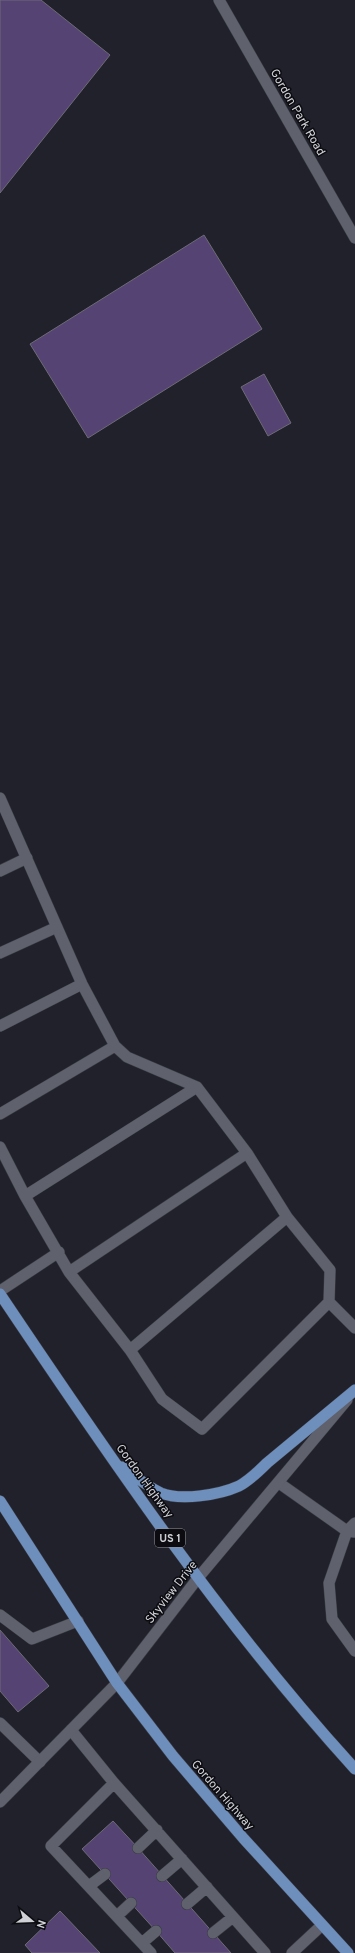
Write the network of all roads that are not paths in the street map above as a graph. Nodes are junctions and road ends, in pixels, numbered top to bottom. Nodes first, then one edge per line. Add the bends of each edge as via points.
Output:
1 (219, 0) edge
2 (355, 238) edge
3 (0, 798) edge
4 (27, 858) junction
5 (0, 871) edge
6 (57, 927) junction
7 (0, 953) edge
8 (82, 984) junction
9 (0, 1026) edge
10 (115, 1046) junction
11 (197, 1087) junction
12 (0, 1114) edge
13 (0, 1147) edge
14 (247, 1153) junction
15 (25, 1196) junction
16 (286, 1217) junction
17 (59, 1252) junction
18 (69, 1272) junction
19 (0, 1290) edge
20 (0, 1294) edge
21 (329, 1302) junction
22 (355, 1328) edge
23 (130, 1350) junction
24 (355, 1390) edge
25 (115, 1462) junction
26 (279, 1483) junction
27 (0, 1501) edge
28 (355, 1523) edge
29 (351, 1532) edge
30 (198, 1578) junction
31 (0, 1615) edge
32 (78, 1621) junction
33 (355, 1651) edge
34 (117, 1682) junction
35 (0, 1723) edge
36 (71, 1730) junction
37 (40, 1762) junction
38 (355, 1769) edge
39 (114, 1783) junction
40 (0, 1802) edge
41 (157, 1830) junction
42 (138, 1848) dead end
43 (182, 1859) junction
44 (105, 1874) dead end
45 (162, 1876) dead end
46 (90, 1886) junction
47 (207, 1887) junction
48 (131, 1903) dead end
49 (187, 1904) dead end
50 (117, 1916) junction
51 (233, 1917) junction
52 (322, 1926) junction
53 (156, 1931) dead end
54 (213, 1933) dead end
55 (142, 1943) junction
56 (151, 1953) edge
57 (265, 1953) edge
58 (292, 1953) edge
59 (348, 1953) edge

1 - 2 street, Gordon Park Road
3 - 4 street
4 - 5 street
4 - 6 street
6 - 7 street
6 - 8 street
8 - 9 street
8 - 10 street
10 - 11 street via 127,1057
10 - 12 street
11 - 14 street
11 - 15 street
13 - 15 street
14 - 16 street
14 - 18 street
15 - 17 street
16 - 21 street via 330,1270
16 - 23 street
17 - 18 street
17 - 19 street
18 - 23 street
20 - 25 highway, Gordon Highway / US 1
21 - 22 street
21 - 23 street via 202,1428 162,1399
24 - 25 highway via 238,1486 204,1495 177,1498 160,1493
24 - 26 street, Skyview Drive
25 - 30 highway, Gordon Highway / US 1
26 - 29 street
26 - 30 street, Skyview Drive
27 - 32 highway, Gordon Highway
28 - 29 street
29 - 33 street via 329,1583 332,1619
30 - 34 street, Skyview Drive
30 - 38 highway, Gordon Highway / US 1 via 280,1683
31 - 32 street via 32,1639
32 - 34 highway, Gordon Highway
34 - 36 street, Skyview Drive
34 - 52 highway, Gordon Highway via 173,1756
35 - 37 street
36 - 37 street, Skyview Drive
36 - 39 street
37 - 40 street, Skyview Drive
39 - 41 street
39 - 46 street via 52,1846
41 - 42 street
41 - 43 street
43 - 45 street
43 - 47 street
44 - 46 street
46 - 50 street
47 - 49 street
47 - 51 street
48 - 50 street
50 - 55 street
51 - 54 street
51 - 57 street
52 - 58 street
52 - 59 highway, Gordon Highway
53 - 55 street
55 - 56 street

